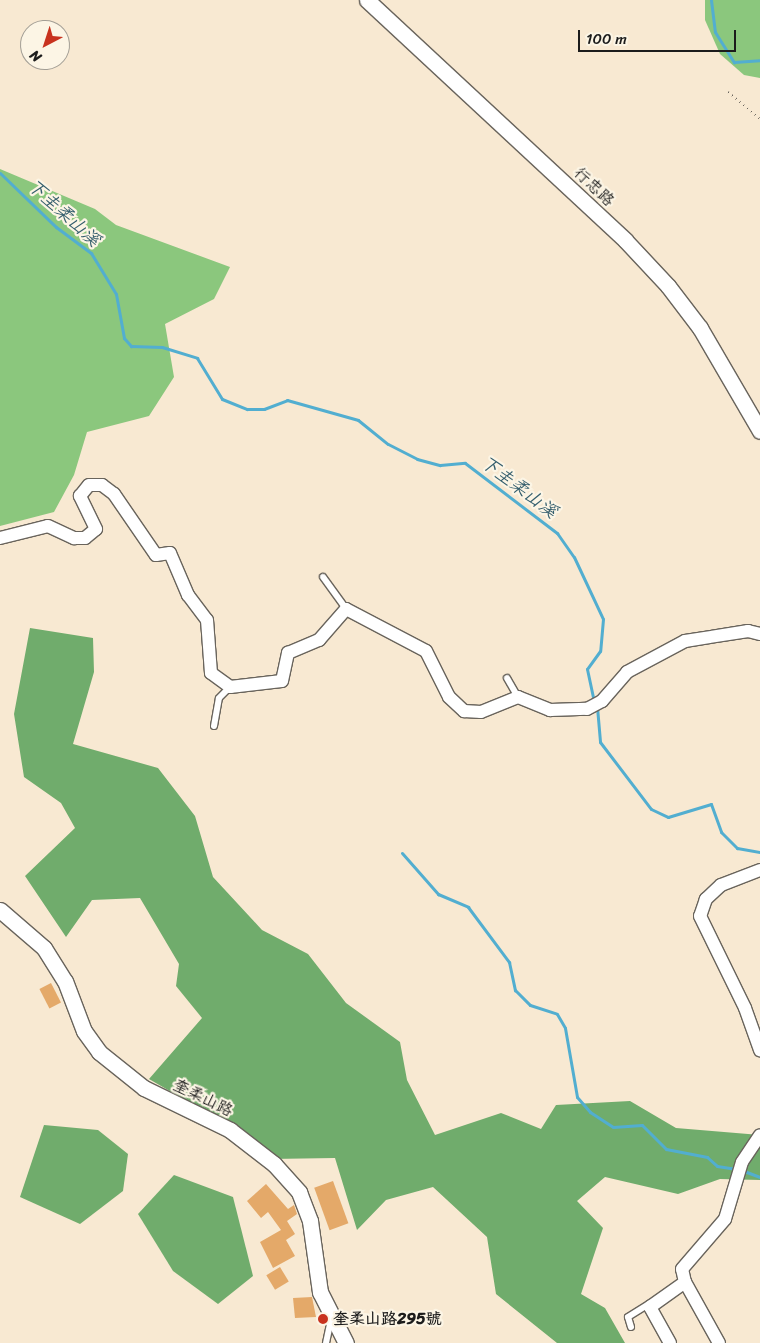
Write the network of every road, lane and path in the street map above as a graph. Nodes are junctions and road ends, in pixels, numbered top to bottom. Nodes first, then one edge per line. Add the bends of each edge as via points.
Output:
1 (367, 0) edge
2 (728, 92) dead end
3 (760, 119) edge
4 (760, 431) edge
5 (0, 538) edge
6 (323, 577) dead end
7 (346, 609) junction
8 (760, 634) edge
9 (507, 678) dead end
10 (230, 687) junction
11 (518, 697) junction
12 (214, 726) dead end
13 (760, 870) edge
14 (0, 910) edge
15 (760, 1050) edge
16 (760, 1136) edge
17 (685, 1282) junction
18 (653, 1301) junction
19 (331, 1318) junction
20 (631, 1326) dead end
21 (326, 1343) edge
22 (346, 1343) edge
23 (670, 1343) edge
24 (719, 1343) edge

1 - 4 street, 行忠路 via 625,240 668,286 700,328
2 - 3 path
5 - 10 street via 48,526 74,538 85,538 96,529 80,496 89,485 102,485 114,494 156,555 170,553 188,595 207,620 211,674
6 - 7 lane
7 - 10 street via 319,640 288,654 282,681
7 - 11 street via 426,651 450,697 464,712 481,712
8 - 11 street via 748,631 686,641 628,672 602,701 587,709 550,710
9 - 11 lane
10 - 12 lane via 218,698
13 - 15 street via 721,885 706,899 700,916 745,1008
14 - 19 street, 奎柔山路 via 44,948 65,981 84,1031 99,1052 144,1088 230,1130 274,1164 299,1192 310,1221 320,1292
16 - 17 street via 742,1162 725,1219 682,1269
17 - 18 street
17 - 24 street
18 - 20 lane via 628,1317
18 - 23 street via 650,1314
19 - 21 lane
19 - 22 street, 奎柔山路

